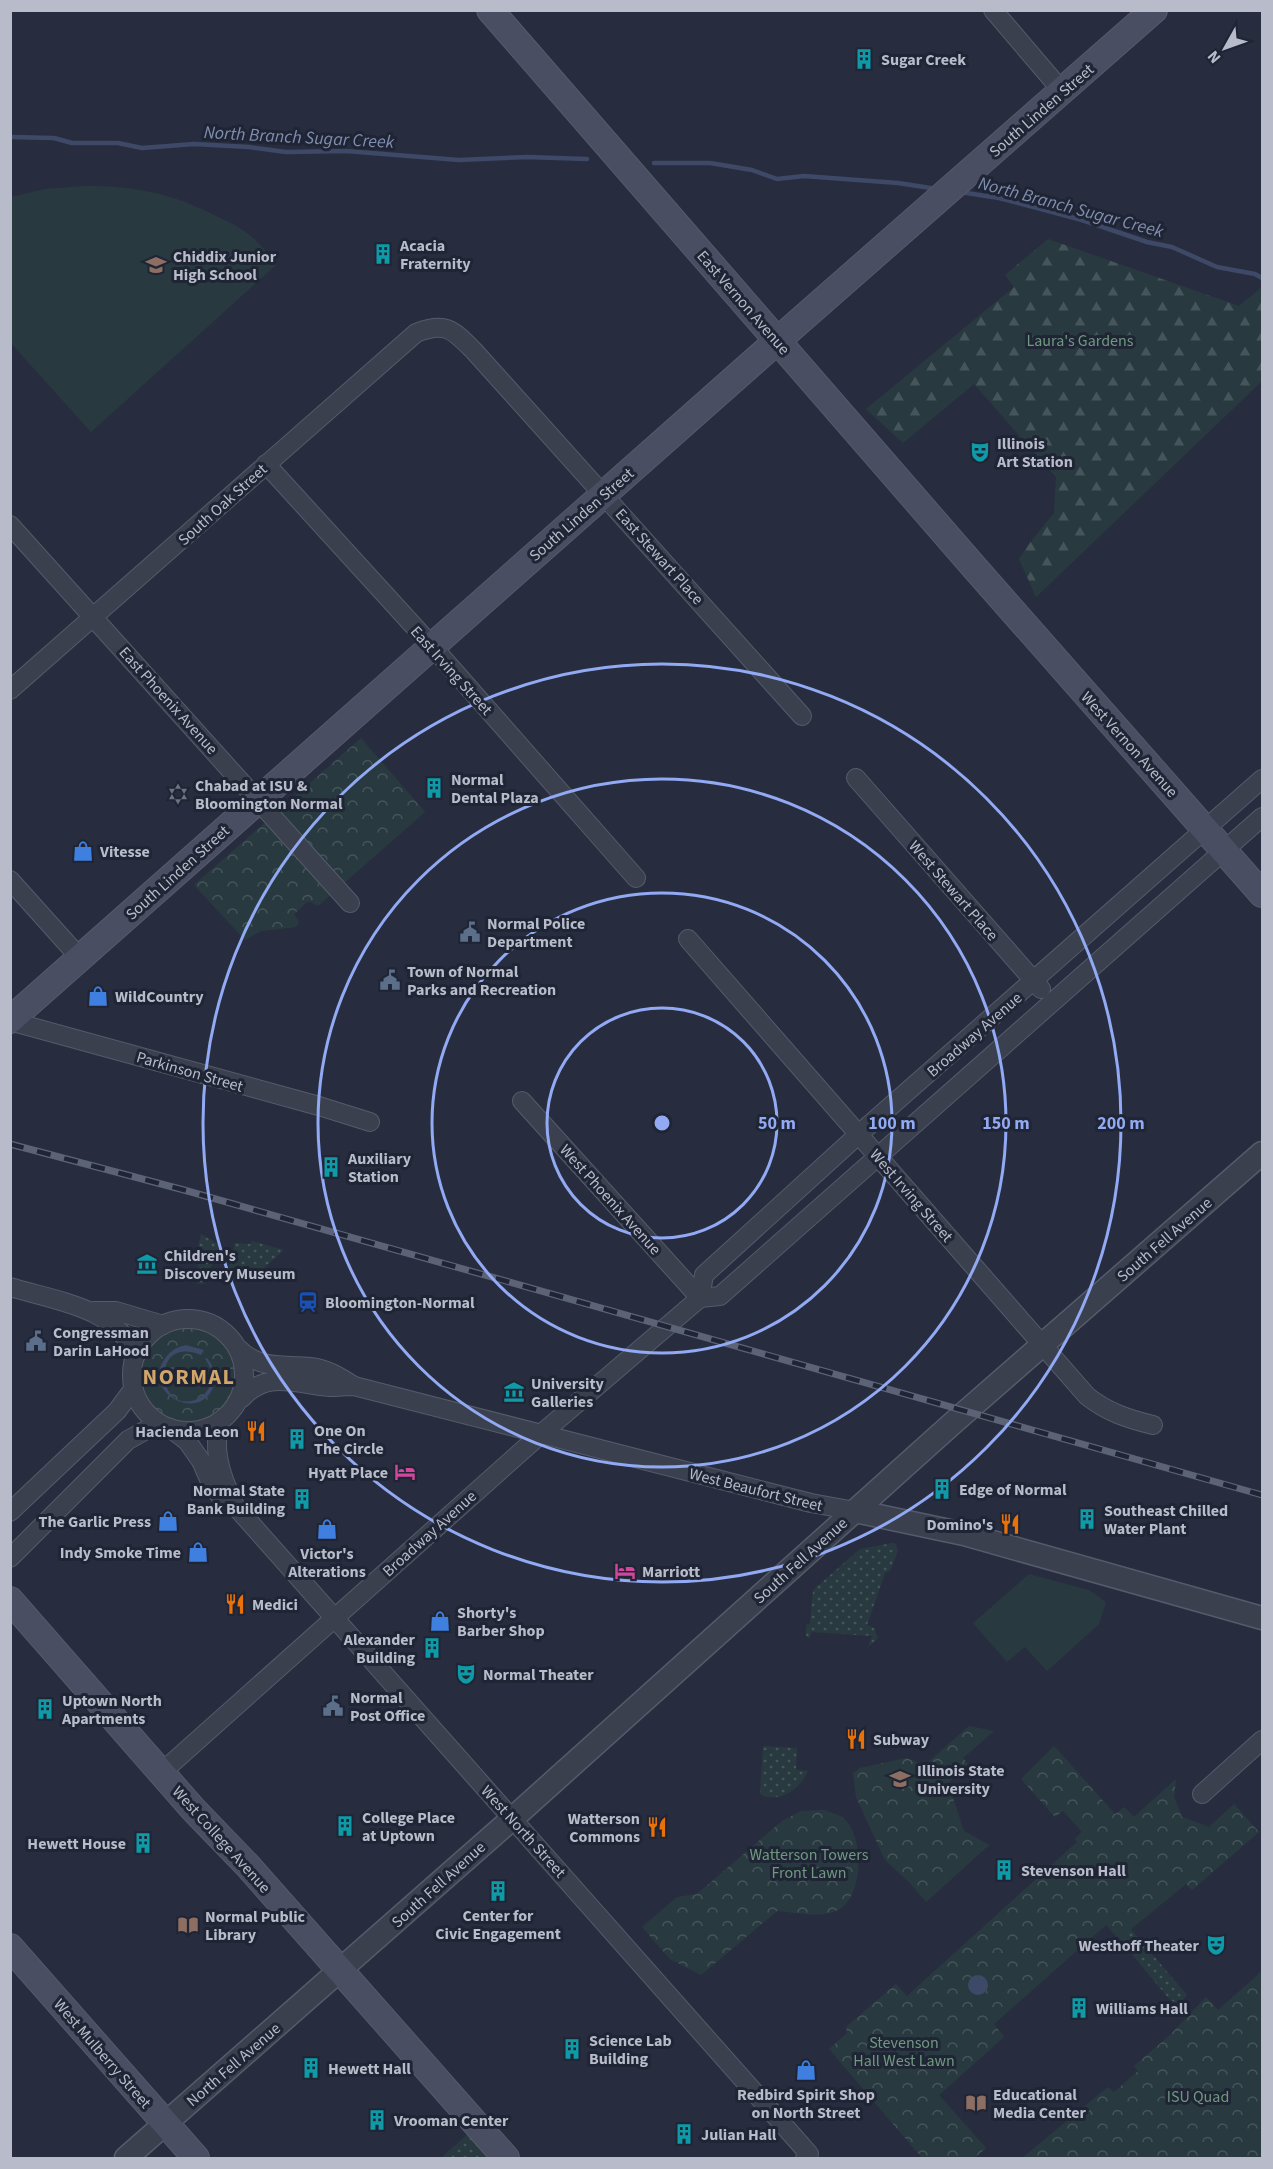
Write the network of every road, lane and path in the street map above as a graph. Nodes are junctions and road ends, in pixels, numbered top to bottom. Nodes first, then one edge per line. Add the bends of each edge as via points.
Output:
1 (490, 10) edge
2 (993, 10) edge
3 (1154, 10) edge
4 (1062, 91) junction
5 (438, 326) joint
6 (777, 341) junction
7 (266, 464) junction
8 (604, 494) junction
9 (10, 525) edge
10 (997, 594) joint
11 (94, 617) junction
12 (432, 646) junction
13 (10, 690) edge
14 (802, 717) dead end
15 (856, 778) dead end
16 (1263, 780) edge
17 (258, 800) junction
18 (1263, 817) edge
19 (1206, 829) junction
20 (1224, 850) junction
21 (636, 878) dead end
22 (10, 880) edge
23 (1263, 894) edge
24 (350, 903) dead end
25 (688, 939) dead end
26 (80, 958) junction
27 (1034, 981) junction
28 (1052, 1001) junction
29 (10, 1020) edge
30 (522, 1101) dead end
31 (370, 1122) dead end
32 (859, 1134) junction
33 (1263, 1153) edge
34 (878, 1156) junction
35 (10, 1287) edge
36 (700, 1298) junction
37 (90, 1310) junction
38 (163, 1325) junction
39 (1043, 1346) junction
40 (239, 1349) junction
41 (136, 1355) junction
42 (354, 1386) junction
43 (134, 1388) junction
44 (242, 1398) junction
45 (221, 1420) junction
46 (1153, 1425) dead end
47 (164, 1426) junction
48 (541, 1434) junction
49 (237, 1508) junction
50 (855, 1511) junction
51 (10, 1512) edge
52 (10, 1558) edge
53 (10, 1600) edge
54 (1263, 1617) edge
55 (333, 1619) junction
56 (1263, 1740) edge
57 (162, 1772) junction
58 (1202, 1794) dead end
59 (513, 1818) junction
60 (10, 1947) edge
61 (340, 1971) junction
62 (165, 2124) junction
63 (807, 2156) edge
64 (126, 2158) edge
65 (196, 2158) edge
66 (506, 2158) edge

1 - 6 main road, East Vernon Avenue
2 - 4 street
3 - 4 main road, South Linden Street
4 - 6 main road, South Linden Street
5 - 7 street, South Oak Street via 416,333
5 - 8 street, East Stewart Place via 457,334
6 - 8 main road, South Linden Street
6 - 10 main road, East Vernon Avenue
7 - 11 street, South Oak Street
7 - 12 street, East Irving Street
8 - 12 main road, South Linden Street
8 - 14 street, East Stewart Place
9 - 11 street, East Phoenix Avenue
10 - 19 main road, West Vernon Avenue
11 - 13 street, South Oak Street
11 - 17 street, East Phoenix Avenue
12 - 17 main road, South Linden Street
12 - 21 street, East Irving Street
15 - 27 street, West Stewart Place
16 - 19 street, Broadway Avenue
17 - 24 street, East Phoenix Avenue
17 - 26 main road, South Linden Street
18 - 20 street, Broadway Avenue
19 - 20 main road, West Vernon Avenue
19 - 27 street, Broadway Avenue
20 - 23 main road, West Vernon Avenue
20 - 28 street, Broadway Avenue
22 - 26 street
25 - 32 street, West Irving Street
26 - 29 main road, South Linden Street
27 - 28 street, West Stewart Place
27 - 32 street, Broadway Avenue
28 - 34 street, Broadway Avenue
29 - 31 street, Parkinson Street
30 - 36 street, West Phoenix Avenue
32 - 34 street, West Irving Street
32 - 36 street, Broadway Avenue via 704,1275
33 - 39 street, South Fell Avenue
34 - 36 street, Broadway Avenue via 720,1296
34 - 39 street, West Irving Street
35 - 37 street
36 - 48 street, Broadway Avenue
37 - 38 street via 116,1311
37 - 41 street via 122,1332
38 - 40 street via 180,1319 210,1323 225,1330
38 - 41 street via 152,1331
39 - 46 street, West Irving Street via 1100,1406
39 - 50 street, South Fell Avenue
40 - 42 street, West Beaufort Street via 256,1362 313,1367 336,1374
40 - 44 street via 244,1368
41 - 43 street via 131,1375
42 - 44 street, West Beaufort Street via 269,1382 250,1389
42 - 48 street, West Beaufort Street
43 - 47 street via 145,1412
43 - 51 street via 117,1411
44 - 45 street
45 - 47 street via 204,1430
45 - 49 street, West North Street via 217,1451
47 - 49 street, West North Street via 187,1441 212,1486
47 - 52 street via 128,1440
48 - 50 street, West Beaufort Street
48 - 55 street, Broadway Avenue
49 - 55 street, West North Street
50 - 54 street, West Beaufort Street via 964,1534
50 - 59 street, South Fell Avenue
53 - 57 main road, West College Avenue
55 - 57 street, Broadway Avenue
55 - 59 street, West North Street
56 - 58 street
57 - 61 main road, West College Avenue
59 - 61 street, South Fell Avenue
59 - 63 street, West North Street
60 - 62 main road, West Mulberry Street
61 - 62 street, North Fell Avenue
61 - 66 main road, West College Avenue
62 - 64 street, North Fell Avenue
62 - 65 main road, West Mulberry Street

